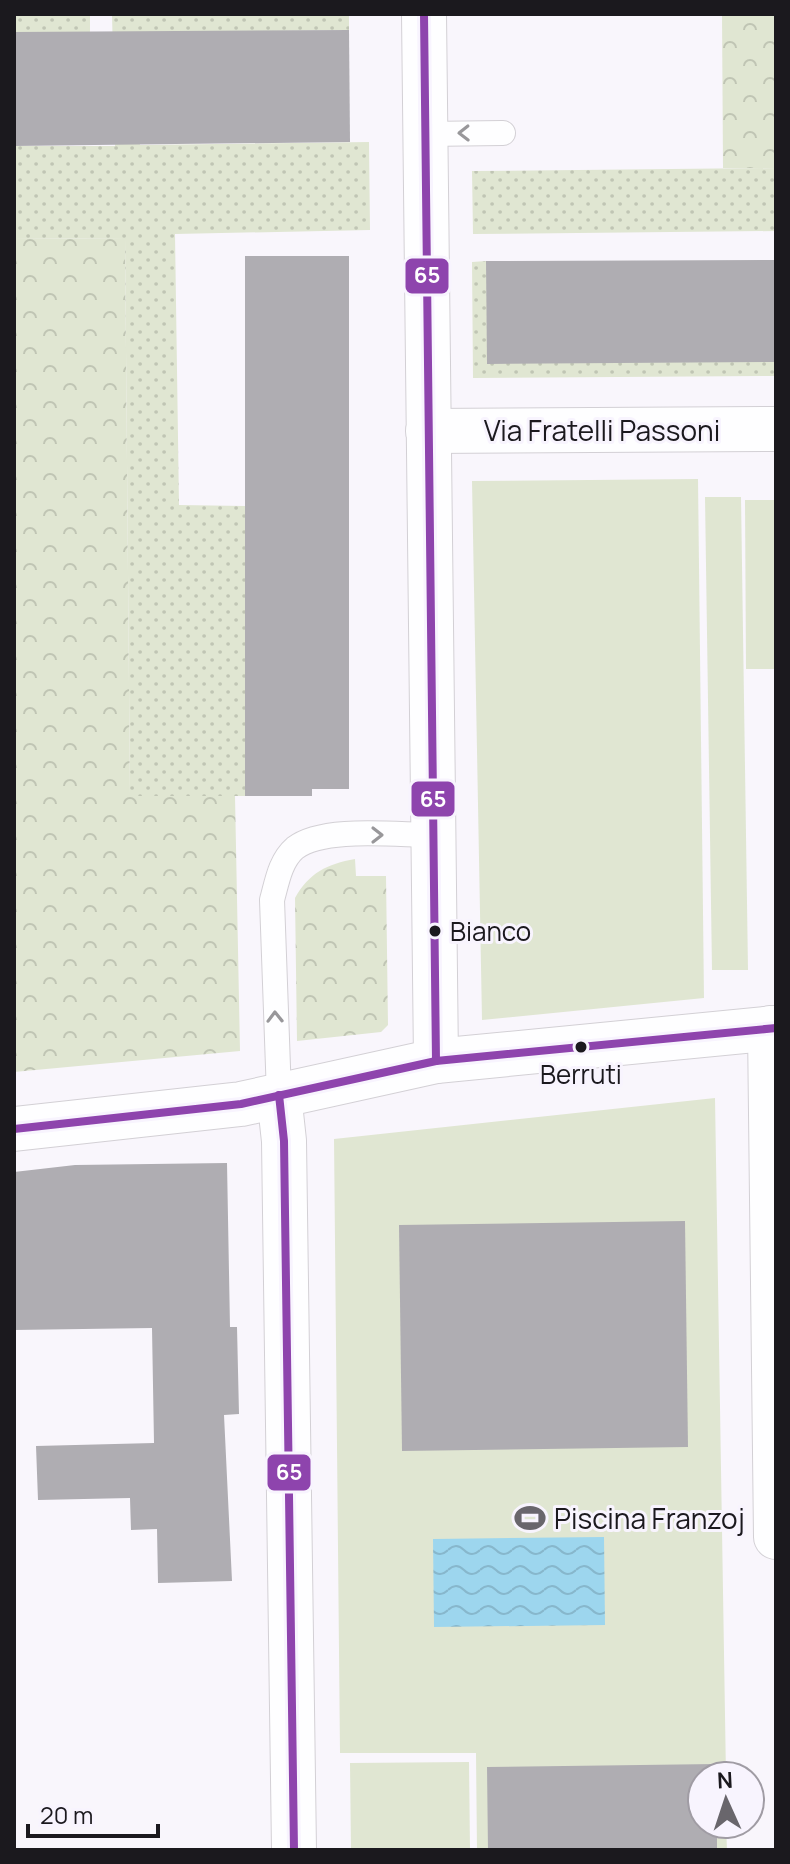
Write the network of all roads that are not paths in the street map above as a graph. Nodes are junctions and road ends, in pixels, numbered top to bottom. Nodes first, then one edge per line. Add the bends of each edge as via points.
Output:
1 (424, 14) edge
2 (503, 133) dead end
3 (425, 134) junction
4 (776, 429) edge
5 (428, 431) junction
6 (432, 835) junction
7 (773, 1028) edge
8 (436, 1061) junction
9 (279, 1095) junction
10 (14, 1129) edge
11 (776, 1537) edge
12 (294, 1850) edge

1 - 3 street
2 -> 3 lane
3 - 5 street
4 - 5 street, Via Fratelli Passoni
5 - 6 street
6 - 8 street
9 -> 6 lane via 272,900 280,869 295,848 322,836
7 - 8 street
7 - 11 street
8 - 9 street
9 - 10 street via 241,1104
9 - 12 street via 284,1141

